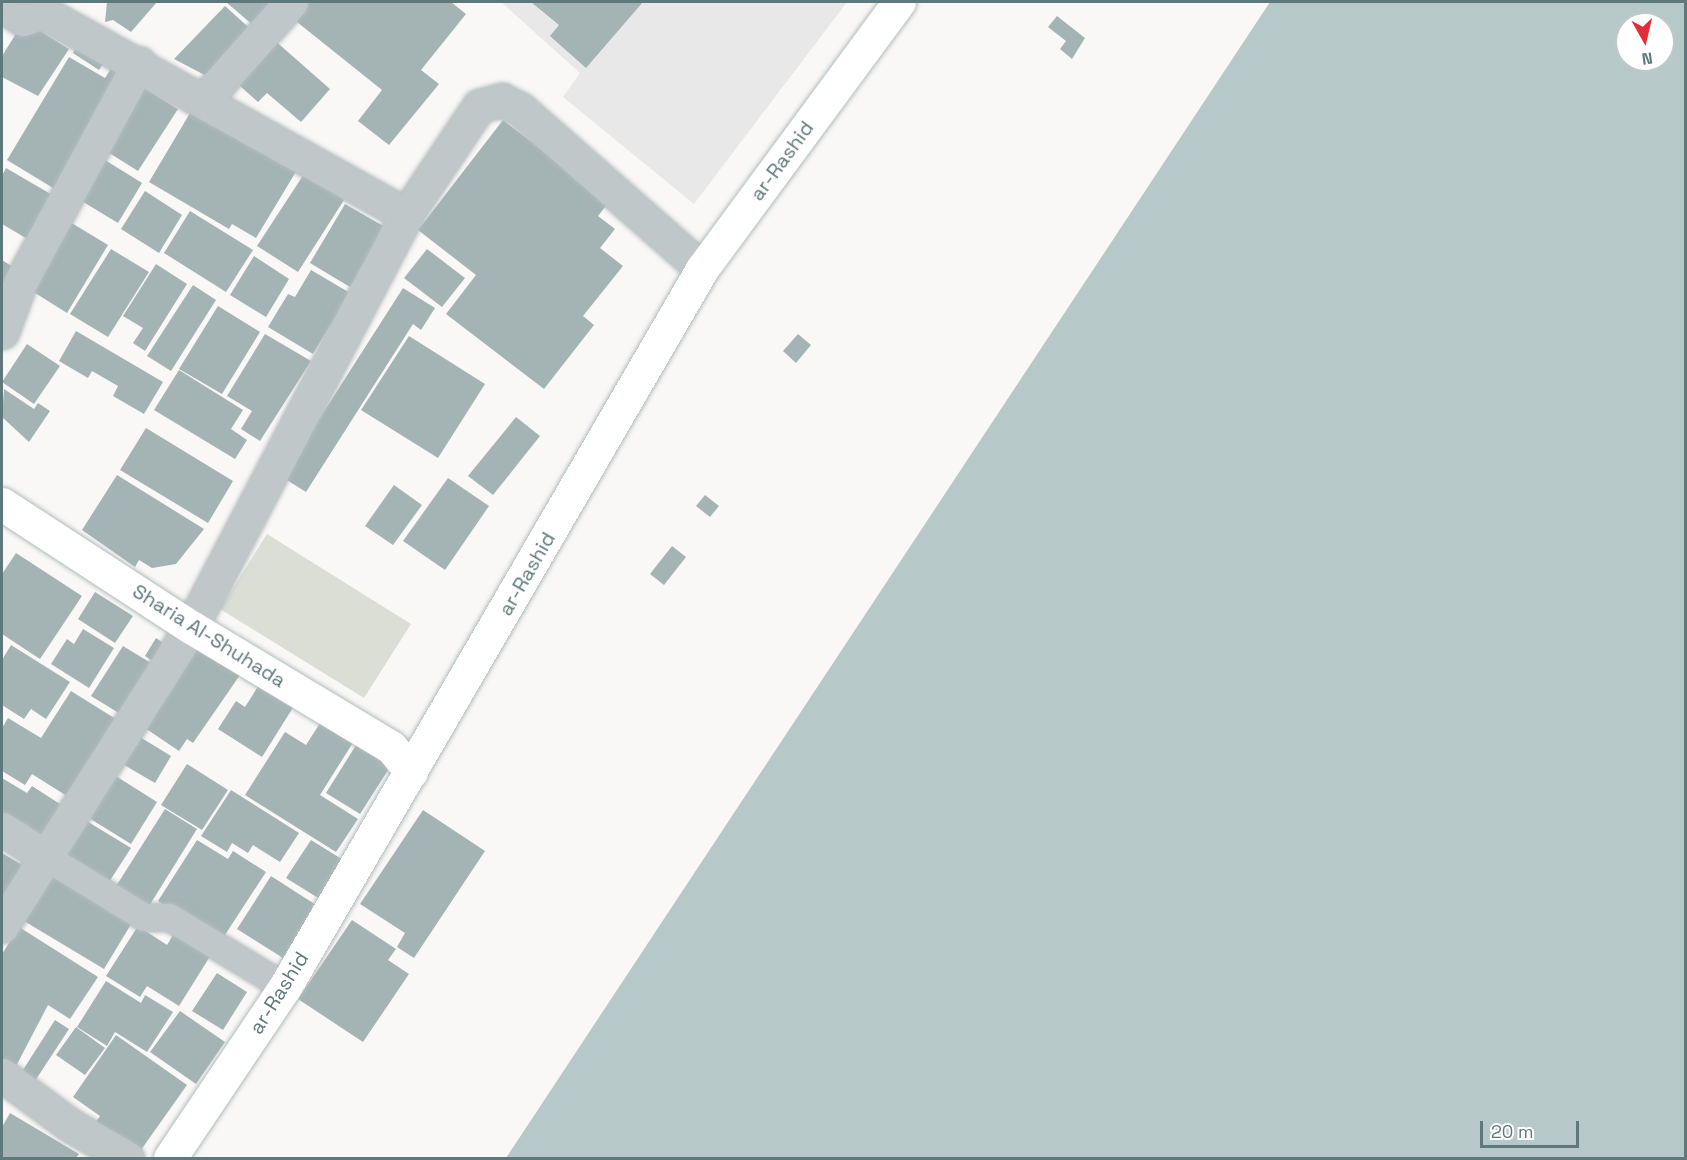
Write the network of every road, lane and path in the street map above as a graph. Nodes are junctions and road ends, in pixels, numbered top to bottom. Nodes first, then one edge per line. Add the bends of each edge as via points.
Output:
1 (291, 2) edge
2 (899, 2) edge
3 (2, 5) edge
4 (139, 63) junction
5 (204, 100) junction
6 (406, 215) junction
7 (702, 270) junction
8 (2, 332) edge
9 (2, 504) edge
10 (191, 627) junction
11 (411, 772) junction
12 (2, 829) edge
13 (46, 857) junction
14 (2, 926) edge
15 (285, 987) junction
16 (2, 1075) edge
17 (127, 1158) edge
18 (170, 1158) edge

1 - 5 street
2 - 7 main road, ar-Rashid
3 - 4 street via 23,19 42,12
4 - 5 street
4 - 8 street via 20,283
5 - 6 street
6 - 7 street via 479,106 502,100 520,109
6 - 10 street
7 - 11 main road, ar-Rashid
9 - 10 main road, Sharia Al-Shuhada
10 - 11 main road, Sharia Al-Shuhada via 391,747
10 - 13 street
11 - 15 main road, ar-Rashid
12 - 13 street
13 - 14 street
13 - 15 street via 144,917 169,916
15 - 18 main road, ar-Rashid
16 - 17 street via 70,1125

